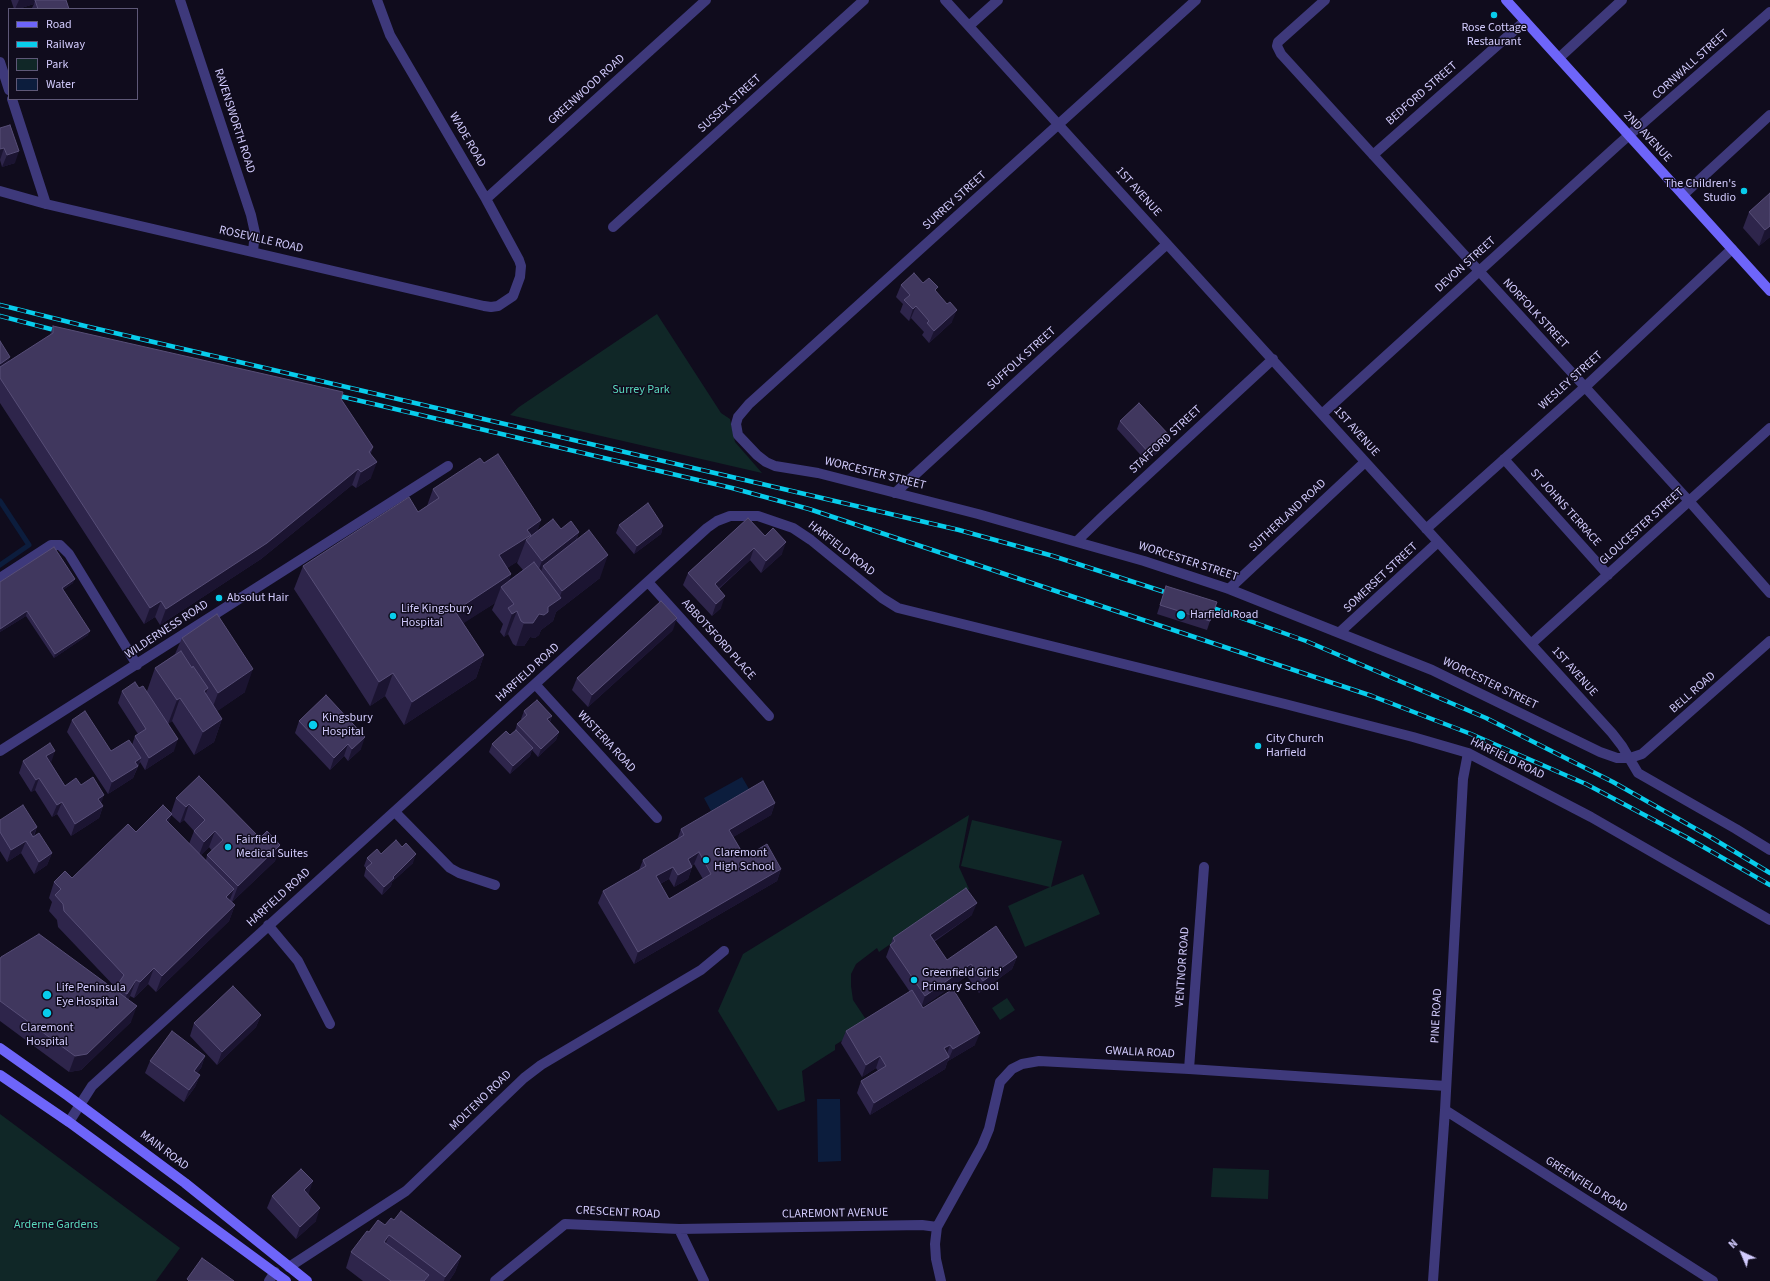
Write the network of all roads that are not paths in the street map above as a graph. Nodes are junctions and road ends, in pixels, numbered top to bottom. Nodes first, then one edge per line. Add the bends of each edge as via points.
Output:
1 (180, 0) edge
2 (377, 0) edge
3 (706, 0) edge
4 (864, 0) edge
5 (945, 0) edge
6 (998, 0) edge
7 (1196, 0) edge
8 (1325, 0) edge
9 (1506, 0) edge
10 (1622, 0) edge
11 (1770, 12) edge
12 (1525, 21) junction
13 (969, 26) junction
14 (1559, 58) junction
15 (0, 62) edge
16 (8, 87) edge
17 (12, 100) edge
18 (1770, 115) edge
19 (1059, 124) junction
20 (1629, 137) junction
21 (1373, 154) junction
22 (0, 191) edge
23 (1683, 195) junction
24 (486, 199) junction
25 (46, 204) junction
26 (613, 226) dead end
27 (1167, 244) junction
28 (1732, 250) junction
29 (253, 251) junction
30 (1478, 271) junction
31 (1770, 291) edge
32 (514, 296) joint
33 (1273, 359) junction
34 (1584, 387) junction
35 (1322, 414) junction
36 (736, 424) joint
37 (1769, 432) edge
38 (1504, 459) junction
39 (1365, 462) junction
40 (448, 466) dead end
41 (895, 493) junction
42 (1689, 501) junction
43 (1426, 529) junction
44 (1077, 541) junction
45 (1438, 542) junction
46 (1608, 575) junction
47 (0, 578) edge
48 (648, 582) junction
49 (1229, 589) junction
50 (1770, 593) edge
51 (1340, 632) junction
52 (1770, 641) edge
53 (1531, 644) junction
54 (137, 665) junction
55 (535, 684) junction
56 (769, 716) dead end
57 (0, 751) edge
58 (1468, 753) junction
59 (1630, 758) junction
60 (395, 812) junction
61 (657, 818) dead end
62 (1770, 850) edge
63 (1204, 867) dead end
64 (495, 885) dead end
65 (1770, 920) edge
66 (268, 925) junction
67 (724, 951) dead end
68 (330, 1024) dead end
69 (0, 1048) edge
70 (1189, 1069) junction
71 (0, 1075) edge
72 (1446, 1086) junction
73 (81, 1105) junction
74 (1445, 1110) junction
75 (69, 1122) junction
76 (937, 1227) junction
77 (679, 1229) junction
78 (290, 1266) junction
79 (275, 1272) junction
80 (269, 1281) edge
81 (286, 1281) edge
82 (307, 1281) edge
83 (495, 1281) edge
84 (704, 1281) edge
85 (941, 1281) edge
86 (1433, 1281) edge
87 (1713, 1281) edge

1 - 29 street, RAVENSWORTH ROAD via 251,215 255,233
2 - 24 street, WADE ROAD via 390,35
3 - 24 street, GREENWOOD ROAD
4 - 26 street, SUSSEX STREET
5 - 13 street, 1ST AVENUE
6 - 13 street
7 - 19 street, SURREY STREET
8 - 21 street, NORFOLK STREET via 1278,42 1277,46 1281,54
9 - 12 main road, 2ND AVENUE
10 - 14 street
11 - 20 street, CORNWALL STREET
12 - 14 main road, 2ND AVENUE
12 - 21 street, BEDFORD STREET
13 - 19 street, 1ST AVENUE
14 - 20 main road, 2ND AVENUE
15 - 16 street
17 - 25 street
18 - 23 street
19 - 27 street, 1ST AVENUE
19 - 36 street, SURREY STREET via 749,404 740,414
20 - 23 main road, 2ND AVENUE
20 - 30 street, DEVON STREET
21 - 30 street, NORFOLK STREET
22 - 25 street, ROSEVILLE ROAD
23 - 28 main road, 2ND AVENUE
24 - 32 street, WADE ROAD via 521,266
25 - 29 street, ROSEVILLE ROAD
27 - 33 street, 1ST AVENUE
27 - 41 street, SUFFOLK STREET
28 - 31 main road, 2ND AVENUE
28 - 34 street, WESLEY STREET
29 - 32 street, ROSEVILLE ROAD via 491,308
30 - 34 street, NORFOLK STREET
30 - 35 street, DEVON STREET
33 - 35 street, 1ST AVENUE
33 - 44 street, STAFFORD STREET
34 - 38 street, WESLEY STREET
34 - 42 street, NORFOLK STREET
35 - 39 street, 1ST AVENUE
36 - 41 street, WORCESTER STREET via 738,436 757,455 775,466 818,473
37 - 42 street, GLOUCESTER STREET
38 - 43 street, WESLEY STREET
38 - 46 street, ST JOHNS TERRACE
39 - 43 street, 1ST AVENUE
39 - 49 street, SUTHERLAND ROAD
40 - 54 street, WILDERNESS ROAD
41 - 44 street, WORCESTER STREET
42 - 46 street, GLOUCESTER STREET
42 - 50 street, NORFOLK STREET
43 - 45 street, 1ST AVENUE
44 - 49 street, WORCESTER STREET
45 - 51 street, SOMERSET STREET
45 - 53 street, 1ST AVENUE
46 - 53 street, GLOUCESTER STREET
47 - 54 street via 51,545 60,545 69,554
48 - 55 street, HARFIELD ROAD
48 - 56 street, ABBOTSFORD PLACE
48 - 58 street, HARFIELD ROAD via 717,521 730,516 758,516 792,528 811,540 898,608 1285,704
49 - 51 street, WORCESTER STREET
51 - 59 street, WORCESTER STREET via 1432,670 1600,752 1616,758
52 - 59 street, BELL ROAD via 1642,754
53 - 59 street, 1ST AVENUE via 1612,733
54 - 57 street, WILDERNESS ROAD
55 - 60 street, HARFIELD ROAD
55 - 61 street, WISTERIA ROAD
58 - 65 street, HARFIELD ROAD via 1590,817
58 - 72 street, PINE ROAD via 1463,779
59 - 62 street, 1ST AVENUE via 1638,773
60 - 64 street via 450,868
60 - 66 street, HARFIELD ROAD
63 - 70 street, VENTNOR ROAD
66 - 68 street via 305,971
66 - 73 street, HARFIELD ROAD via 92,1086
67 - 78 street, MOLTENO ROAD via 701,970 541,1064 406,1191
69 - 73 main road, MAIN ROAD
70 - 72 street, GWALIA ROAD
70 - 76 street, GWALIA ROAD via 1039,1061 1012,1069 1000,1082 989,1129 982,1146
71 - 75 main road
72 - 74 street, PINE ROAD
73 - 75 street, HARFIELD ROAD
73 - 78 main road, MAIN ROAD
74 - 86 street, PINE ROAD
74 - 87 street, GREENFIELD ROAD
75 - 79 main road
76 - 77 street, CLAREMONT AVENUE via 922,1225
76 - 85 street via 936,1252
77 - 83 street, CRESCENT ROAD via 565,1224
77 - 84 street
78 - 82 main road, MAIN ROAD
79 - 80 street
79 - 81 main road

